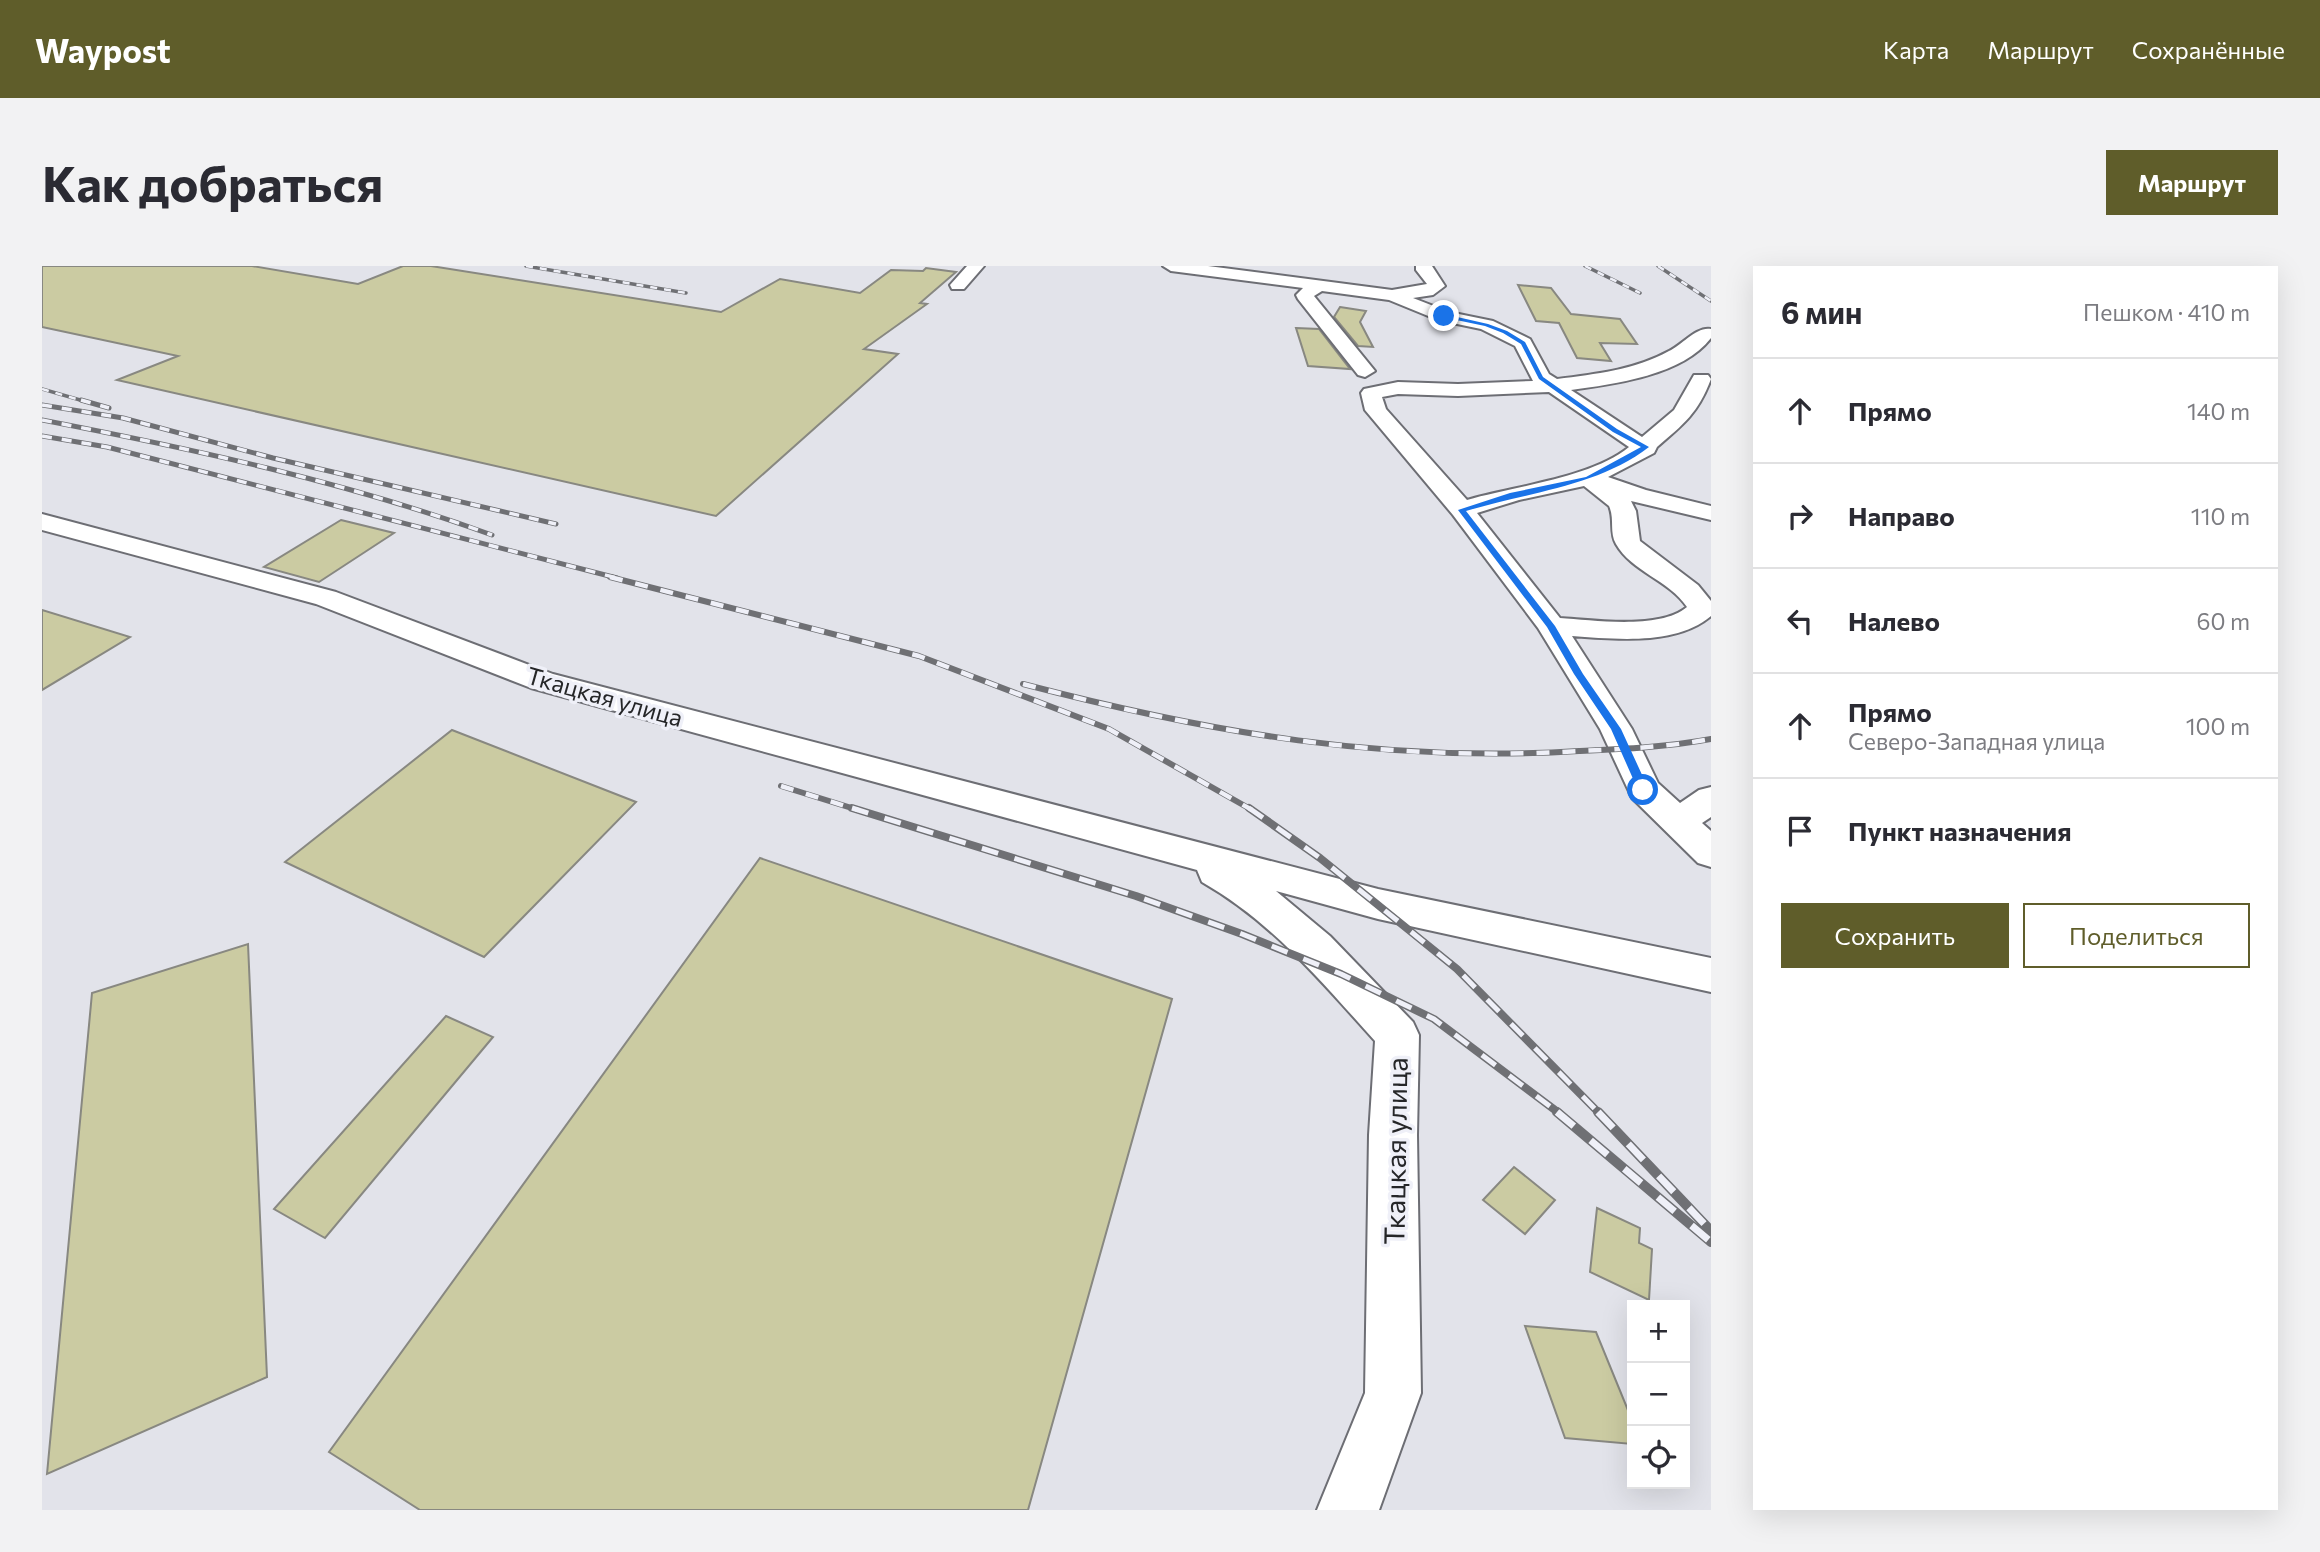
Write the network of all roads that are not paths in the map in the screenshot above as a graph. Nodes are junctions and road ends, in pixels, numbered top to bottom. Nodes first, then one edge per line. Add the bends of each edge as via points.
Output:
1 (976, 266) edge
2 (1171, 266) edge
3 (1424, 266) edge
4 (1218, 269) edge
5 (958, 285) dead end
6 (1318, 286) junction
7 (1391, 295) junction
8 (1705, 334) dead end
9 (1701, 379) dead end
10 (1368, 382) junction
11 (1553, 386) junction
12 (1646, 447) junction
13 (1588, 478) junction
14 (1462, 510) junction
15 (1711, 513) edge
16 (42, 522) edge
17 (1551, 626) junction
18 (1711, 799) edge
19 (1678, 822) junction
20 (1174, 848) junction
21 (1711, 853) edge
22 (1711, 975) edge
23 (1348, 1510) edge

1 - 5 street
2 - 4 street
3 - 7 street via 1437,286
4 - 6 street
6 - 7 street
6 - 10 street via 1304,295
7 - 11 street via 1444,316 1505,332 1523,343 1541,378
8 - 11 street via 1671,359 1633,375
9 - 12 street via 1682,415
10 - 11 street via 1458,390
10 - 14 street via 1376,410
11 - 12 street
12 - 13 street
13 - 14 street
13 - 15 street
13 - 17 street via 1622,508 1622,531 1629,545 1695,595 1702,609 1696,617 1666,626 1613,630
14 - 17 street
16 - 20 street, Ткацкая улица via 326,598 542,681
17 - 19 street via 1616,729 1643,790
18 - 19 street
19 - 21 street
20 - 22 street, Ткацкая улица via 1378,904
20 - 23 street, Ткацкая улица via 1251,892 1317,947 1396,1035 1393,1393

